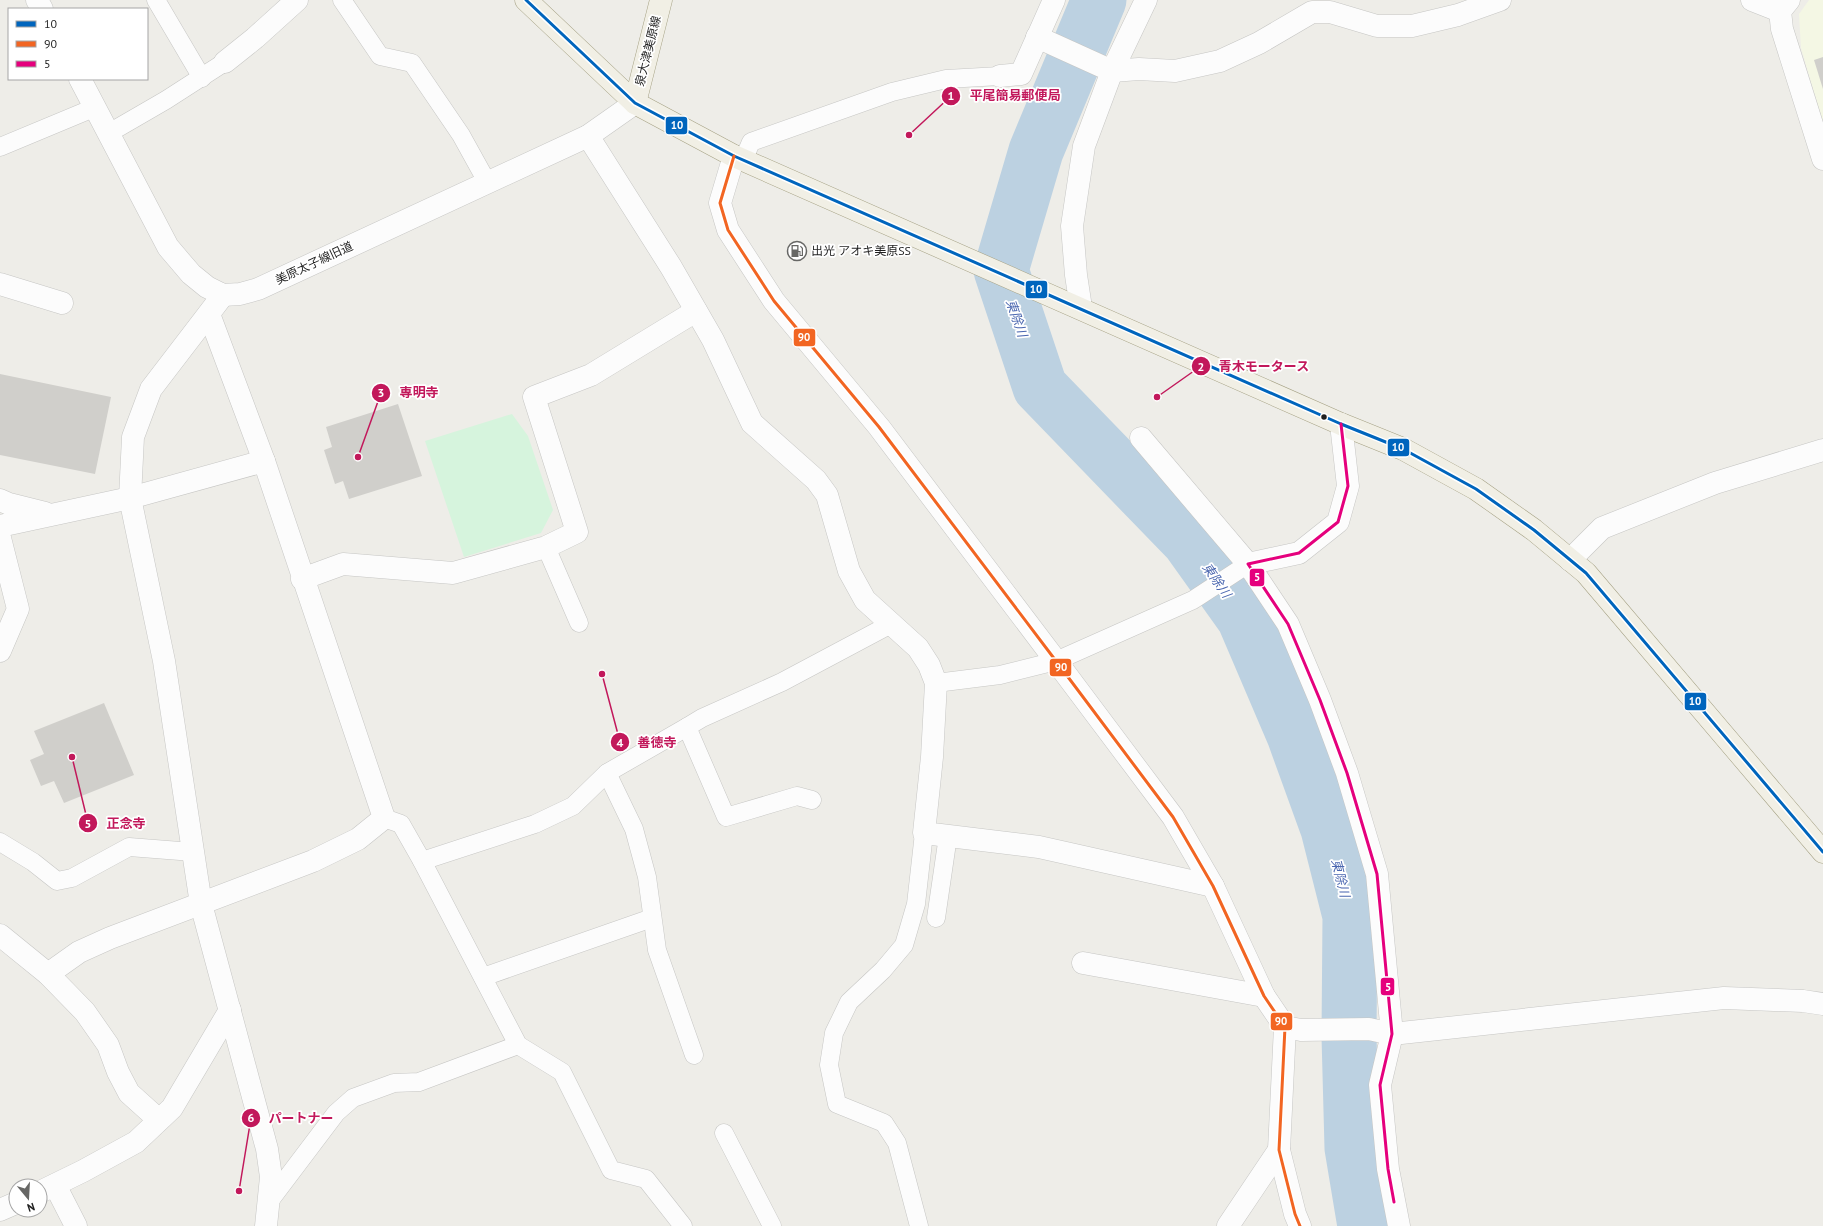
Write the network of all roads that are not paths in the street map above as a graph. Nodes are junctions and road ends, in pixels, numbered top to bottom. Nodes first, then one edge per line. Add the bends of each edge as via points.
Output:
1 (156, 0) edge
2 (297, 0) edge
3 (342, 0) edge
4 (526, 0) edge
5 (660, 0) edge
6 (1054, 0) edge
7 (1146, 0) edge
8 (1500, 0) edge
9 (1752, 0) edge
10 (1785, 5) edge
11 (1037, 37) junction
12 (225, 62) joint
13 (1112, 71) junction
14 (1000, 76) joint
15 (202, 78) junction
16 (81, 80) edge
17 (635, 103) junction
18 (96, 107) junction
19 (109, 133) junction
20 (588, 136) junction
21 (0, 147) edge
22 (738, 158) junction
23 (1823, 158) edge
24 (487, 182) junction
25 (0, 284) edge
26 (223, 295) junction
27 (62, 303) dead end
28 (1074, 305) junction
29 (696, 310) junction
30 (209, 314) junction
31 (1341, 424) junction
32 (1141, 438) dead end
33 (1823, 450) edge
34 (264, 461) junction
35 (130, 498) junction
36 (0, 500) edge
37 (50, 514) junction
38 (0, 526) edge
39 (0, 538) edge
40 (546, 548) junction
41 (1570, 560) junction
42 (1247, 564) junction
43 (302, 579) junction
44 (579, 623) dead end
45 (891, 624) junction
46 (0, 651) edge
47 (1056, 661) junction
48 (936, 683) junction
49 (687, 727) junction
50 (607, 773) junction
51 (812, 800) dead end
52 (384, 818) junction
53 (924, 833) junction
54 (948, 836) junction
55 (0, 842) edge
56 (193, 852) junction
57 (1823, 852) edge
58 (422, 861) junction
59 (1213, 886) junction
60 (201, 904) junction
61 (652, 918) junction
62 (936, 918) dead end
63 (0, 935) edge
64 (1083, 963) dead end
65 (48, 974) junction
66 (483, 977) junction
67 (1264, 996) junction
68 (1823, 1004) edge
69 (230, 1010) junction
70 (1293, 1029) junction
71 (1392, 1034) junction
72 (518, 1045) junction
73 (694, 1055) dead end
74 (159, 1120) junction
75 (724, 1133) dead end
76 (1279, 1150) junction
77 (48, 1188) edge
78 (48, 1190) edge
79 (268, 1203) junction
80 (76, 1226) edge
81 (266, 1226) edge
82 (683, 1226) edge
83 (772, 1226) edge
84 (919, 1226) edge
85 (1228, 1226) edge
86 (1300, 1226) edge
87 (1399, 1226) edge

1 - 15 lane
2 - 12 street
3 - 24 lane via 380,56 412,63 461,135
4 - 17 main road
5 - 17 main road, 泉大津美原線
6 - 11 street
7 - 13 street
8 - 13 street via 1458,15 1412,26 1377,26 1330,12 1312,12 1220,61 1175,70 1139,68
9 - 10 street
10 - 23 street via 1782,29
11 - 13 street
11 - 14 street via 1021,74
12 - 15 lane
13 - 28 street via 1084,146 1072,226 1076,275
14 - 22 lane via 946,79 892,92 751,142
15 - 19 lane
16 - 18 street
17 - 20 street, 美原太子線旧道
17 - 22 main road
18 - 19 street
18 - 21 lane
19 - 26 street via 168,247 196,278
20 - 24 street, 美原太子線旧道
20 - 29 street
22 - 28 main road
22 - 47 street via 720,203 728,230 740,249 774,301 879,427
24 - 26 street, 美原太子線旧道 via 258,290
25 - 27 street
26 - 30 street
28 - 31 main road
29 - 40 street via 591,375 534,397 577,532
29 - 45 street via 714,340 752,424 816,480 827,495 849,571 866,600
30 - 34 street
30 - 35 street via 151,389 133,437
31 - 41 main road via 1403,449 1476,489 1534,530
31 - 42 street via 1348,486 1338,522 1299,553
32 - 42 street
33 - 41 street via 1715,483 1602,528
34 - 35 street
34 - 43 street
35 - 37 street
35 - 56 street via 164,661
36 - 37 street
37 - 38 street
39 - 46 street via 18,609
40 - 43 street via 453,573 343,564
40 - 44 lane
41 - 57 main road via 1586,573
42 - 47 lane via 1193,600
42 - 71 street via 1288,624 1347,773 1377,874
43 - 52 street
45 - 48 street via 918,648 929,665
45 - 49 lane via 782,682
47 - 48 lane via 1000,675
47 - 59 street via 1173,817
48 - 53 street
49 - 50 lane
49 - 51 lane via 726,817 797,796
50 - 58 lane via 573,806 536,824
50 - 61 lane via 634,829 647,876
52 - 58 lane via 401,824
52 - 60 street via 358,839 313,861
53 - 54 street
53 - 84 lane via 916,904 904,945 850,1002 834,1033 829,1064 837,1104 884,1123 897,1143
54 - 59 street via 1040,847
54 - 62 lane
55 - 56 lane via 33,862 57,881 72,878 129,847
56 - 60 street
58 - 66 lane
59 - 67 street
60 - 65 street via 110,938 80,952
60 - 69 street
61 - 66 lane
61 - 73 lane via 656,950
63 - 65 street
64 - 67 street
65 - 74 street via 89,1017 108,1045 129,1093
66 - 72 lane
67 - 70 street
68 - 71 street via 1724,998
69 - 74 street via 172,1108
69 - 79 street via 267,1149 271,1177
70 - 71 street via 1369,1029
70 - 76 street
71 - 87 street via 1380,1085 1388,1170
72 - 79 lane via 419,1082 394,1083 353,1098 336,1113
72 - 82 lane via 562,1072 612,1170 646,1179
74 - 77 street via 136,1142
75 - 83 lane
76 - 85 street
76 - 86 street
78 - 80 street
79 - 81 street

